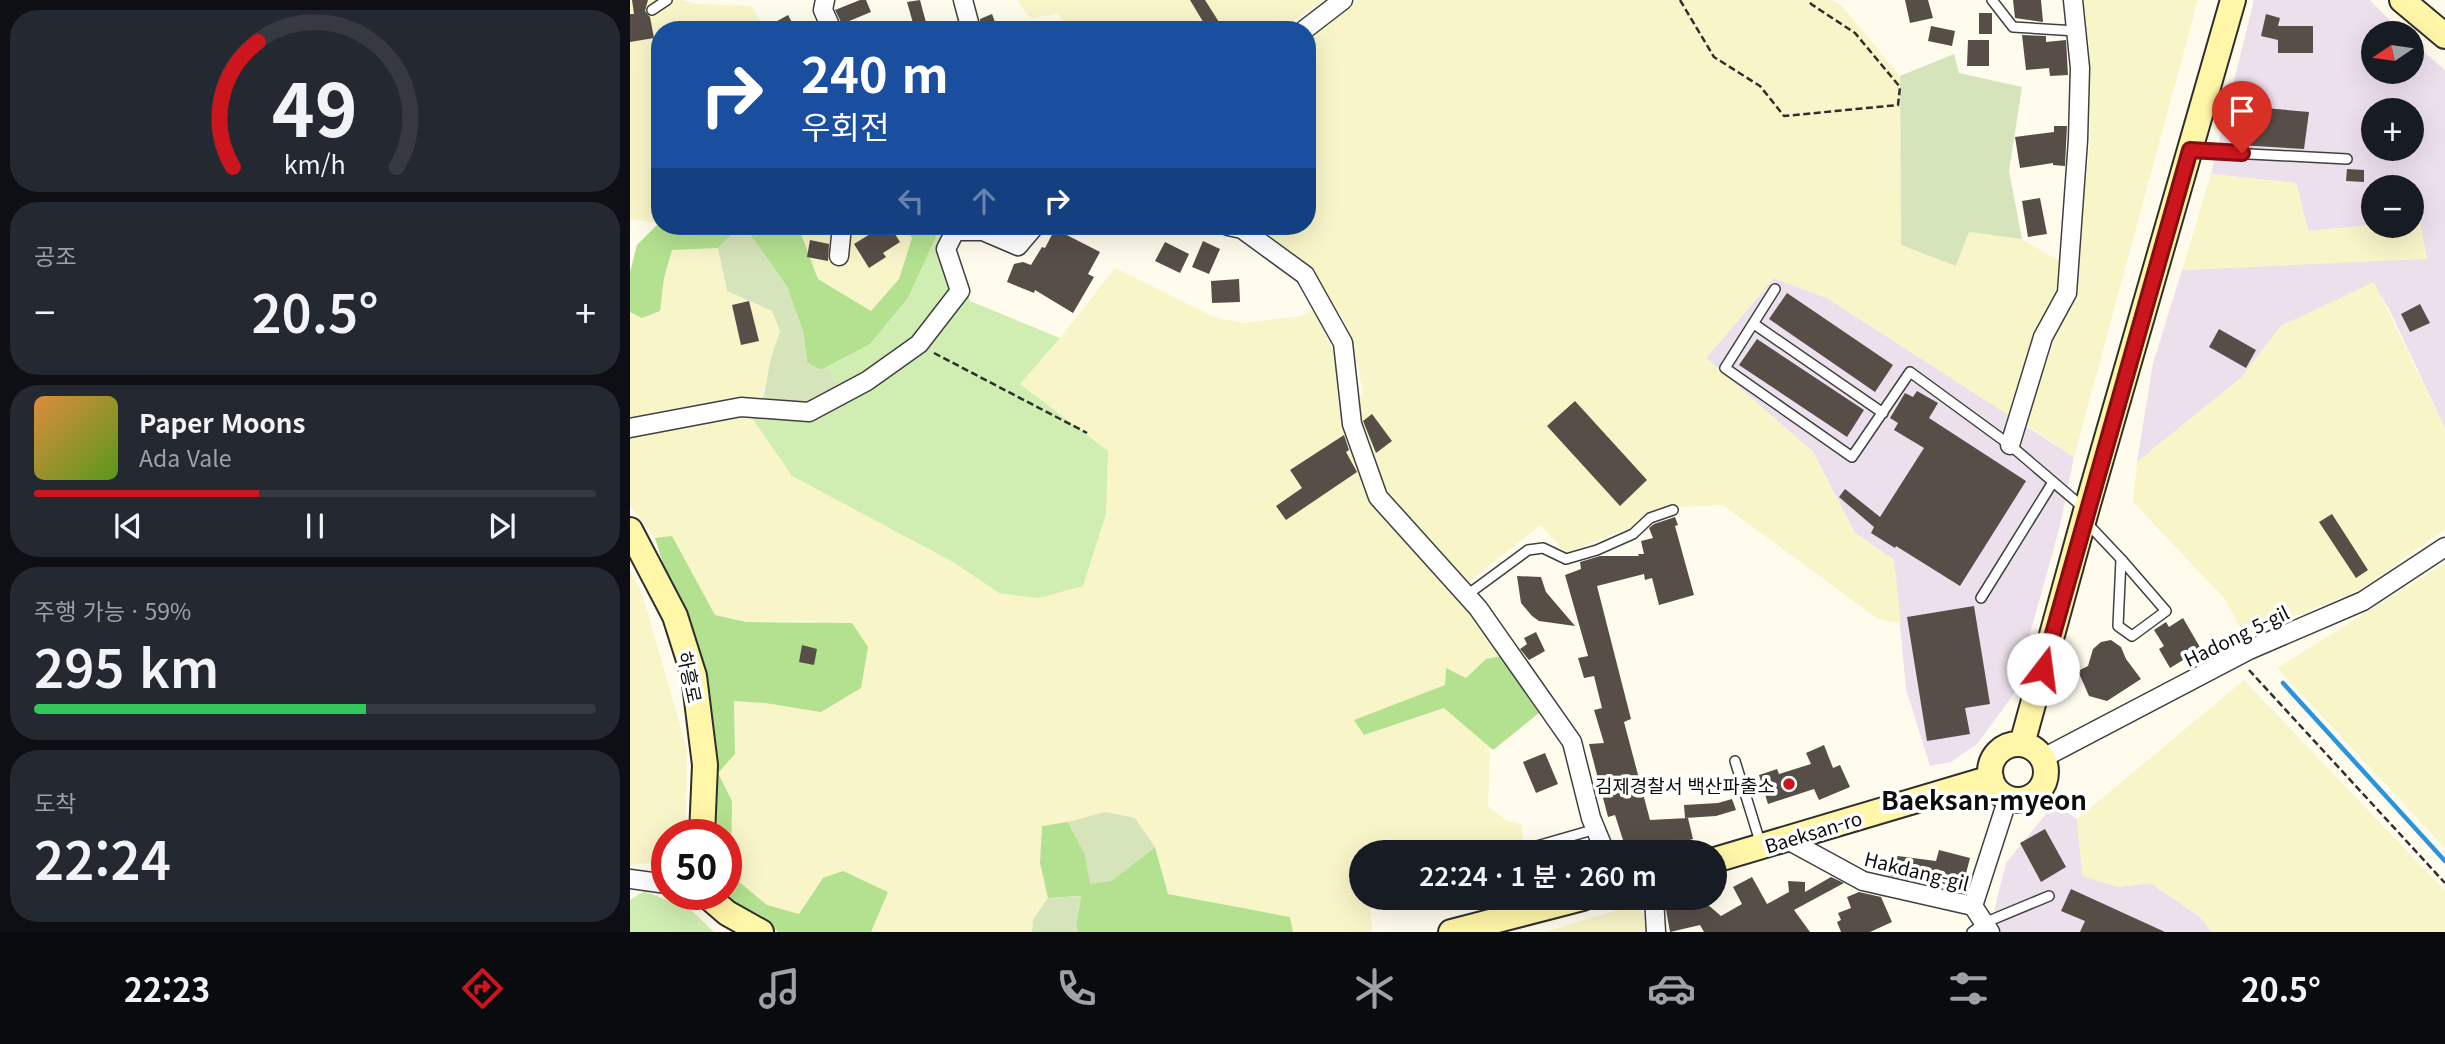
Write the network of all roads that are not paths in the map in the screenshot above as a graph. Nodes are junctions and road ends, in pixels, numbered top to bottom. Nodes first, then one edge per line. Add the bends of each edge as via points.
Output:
1 (667, 0) edge
2 (825, 0) edge
3 (963, 0) edge
4 (1343, 0) edge
5 (1992, 0) edge
6 (2073, 0) edge
7 (2233, 0) edge
8 (2402, 0) edge
9 (652, 10) dead end
10 (827, 21) edge
11 (969, 21) edge
12 (1316, 21) edge
13 (2076, 32) junction
14 (2445, 36) edge
15 (2190, 150) junction
16 (2347, 159) dead end
17 (841, 235) edge
18 (953, 235) edge
19 (992, 235) edge
20 (1027, 235) edge
21 (1250, 235) edge
22 (839, 256) dead end
23 (1775, 289) dead end
24 (1755, 324) junction
25 (1883, 413) junction
26 (630, 428) edge
27 (2010, 445) junction
28 (2053, 482) junction
29 (1673, 510) dead end
30 (2085, 515) junction
31 (630, 530) edge
32 (2445, 547) edge
33 (2121, 559) junction
34 (1467, 596) junction
35 (1981, 598) dead end
36 (2022, 744) junction
37 (2043, 758) junction
38 (1735, 761) dead end
39 (1991, 778) junction
40 (2008, 798) junction
41 (703, 819) edge
42 (1596, 829) junction
43 (1786, 839) junction
44 (1558, 840) edge
45 (1600, 840) edge
46 (1761, 846) junction
47 (1727, 856) edge
48 (630, 879) edge
49 (651, 882) edge
50 (2049, 896) dead end
51 (1973, 906) junction
52 (724, 910) edge
53 (1536, 910) edge
54 (1655, 910) edge
55 (1982, 929) edge
56 (761, 932) edge
57 (1451, 932) edge
58 (1656, 932) edge

1 - 9 lane
2 - 10 street
3 - 11 street
4 - 12 street
5 - 13 lane via 2013,27
6 - 13 street
7 - 15 main road
8 - 14 main road
13 - 27 street via 2078,140 2067,293 2043,337
15 - 16 lane
15 - 30 main road
17 - 22 street
18 - 26 street via 946,249 960,290 919,344 867,381 809,412 741,407
19 - 20 street via 1018,246
21 - 34 street via 1305,275 1343,343 1352,424 1378,497
23 - 24 lane
24 - 25 lane
24 - 25 lane via 1725,368 1852,457
25 - 27 lane via 1910,372
27 - 28 lane
28 - 30 lane
28 - 35 lane
29 - 34 lane via 1650,518 1633,534 1566,559 1543,548 1528,550
30 - 33 lane
30 - 36 main road
31 - 41 main road, 하흥로 via 675,617 694,676 705,765
32 - 37 street, Hadong 5-gil via 2363,601 2237,657
33 - 33 lane via 2118,626 2132,636 2166,611
34 - 42 street via 1572,742
36 - 37 main road
36 - 39 main road via 1998,752
37 - 40 main road via 2046,775 2040,790 2025,799
38 - 46 lane
39 - 40 main road
39 - 43 main road, Baeksan-ro
40 - 51 street
42 - 44 lane
42 - 45 street
43 - 46 main road, Baeksan-ro
43 - 51 street, Hakdang-gil via 1863,881
46 - 47 main road, Baeksan-ro
48 - 49 street
50 - 55 lane
51 - 55 street, Hakdang-gil
52 - 56 main road
53 - 57 main road
54 - 58 street

